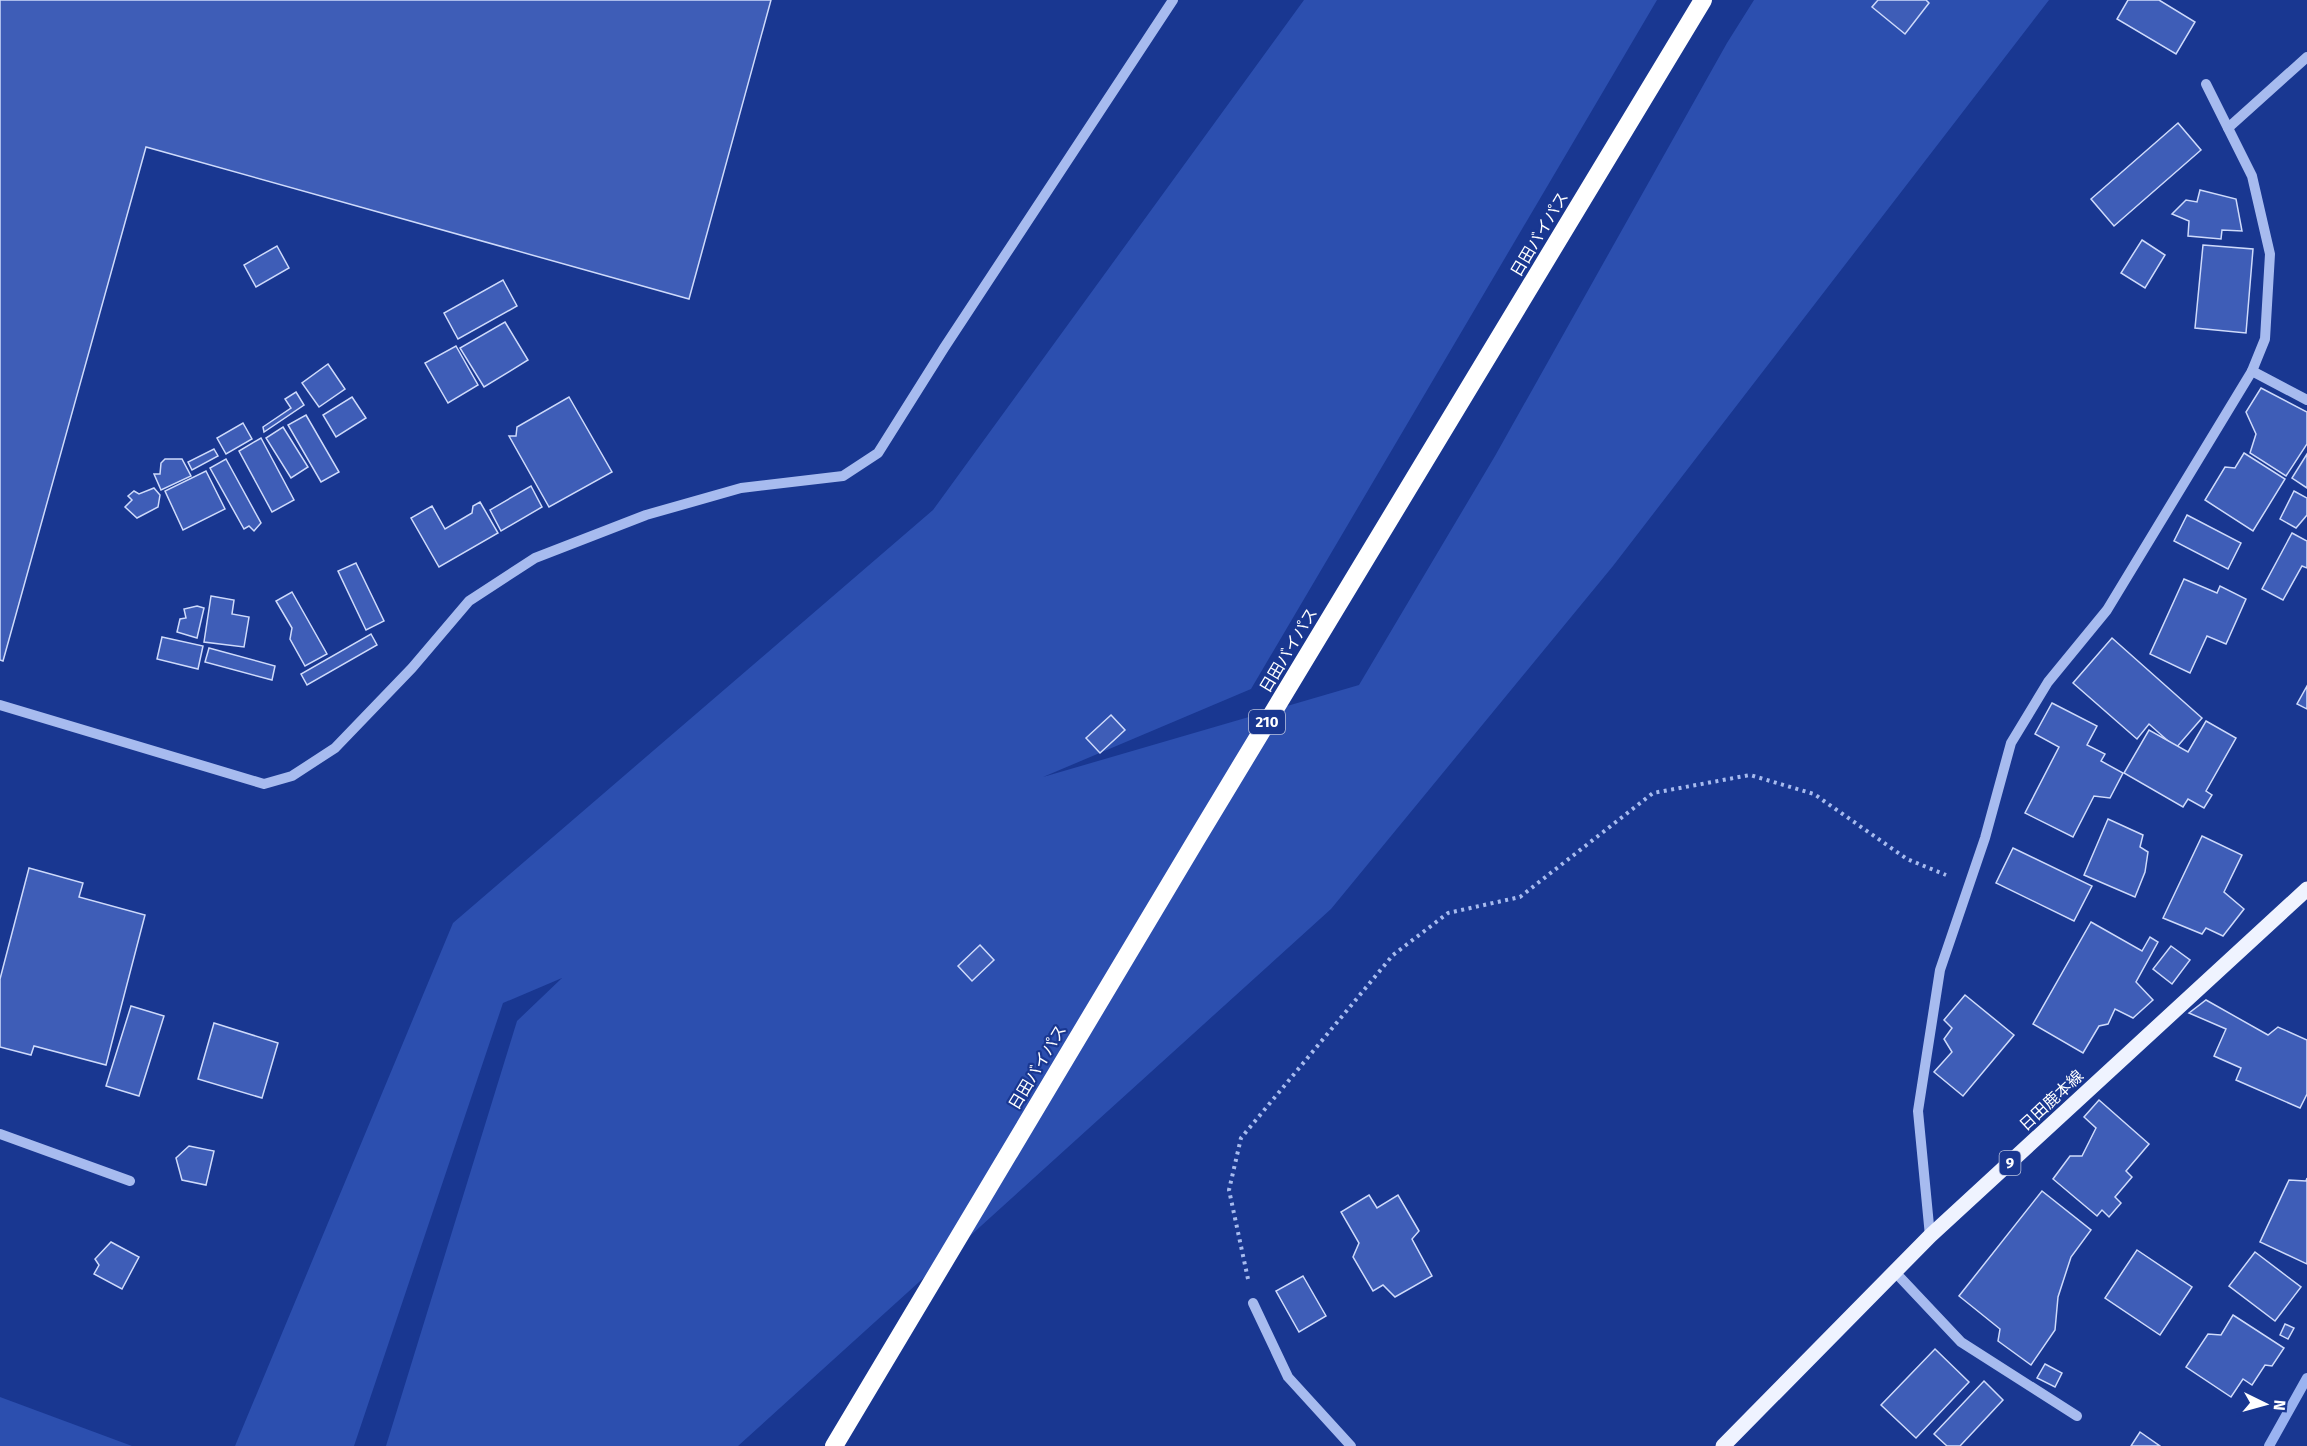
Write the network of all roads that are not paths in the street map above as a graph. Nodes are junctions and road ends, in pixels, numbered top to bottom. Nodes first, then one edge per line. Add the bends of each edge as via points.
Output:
1 (1173, 0) edge
2 (1703, 0) edge
3 (2307, 57) edge
4 (2206, 84) dead end
5 (2228, 128) junction
6 (2252, 370) junction
7 (2307, 400) edge
8 (0, 705) edge
9 (2307, 889) edge
10 (0, 1134) edge
11 (130, 1181) dead end
12 (1930, 1236) junction
13 (1894, 1272) junction
14 (1253, 1304) road end
15 (2077, 1416) dead end
16 (834, 1446) edge
17 (1351, 1446) edge
18 (1723, 1446) edge

1 - 8 street via 878,453 843,476 741,488 646,515 535,558 469,601 412,668 335,748 292,776 264,784
2 - 16 highway, 日田バイパス / 210
3 - 5 street
4 - 5 street
5 - 6 street via 2252,176 2270,254 2265,339
6 - 7 street
6 - 12 street via 2107,610 2048,682 2011,743 1940,970 1918,1111
9 - 12 main road, 日田鹿本線 / 9
10 - 11 street
12 - 13 main road, 日田鹿本線 / 9
13 - 15 street via 1961,1342
13 - 18 main road, 日田鹿本線 / 9
14 - 17 street via 1288,1377

